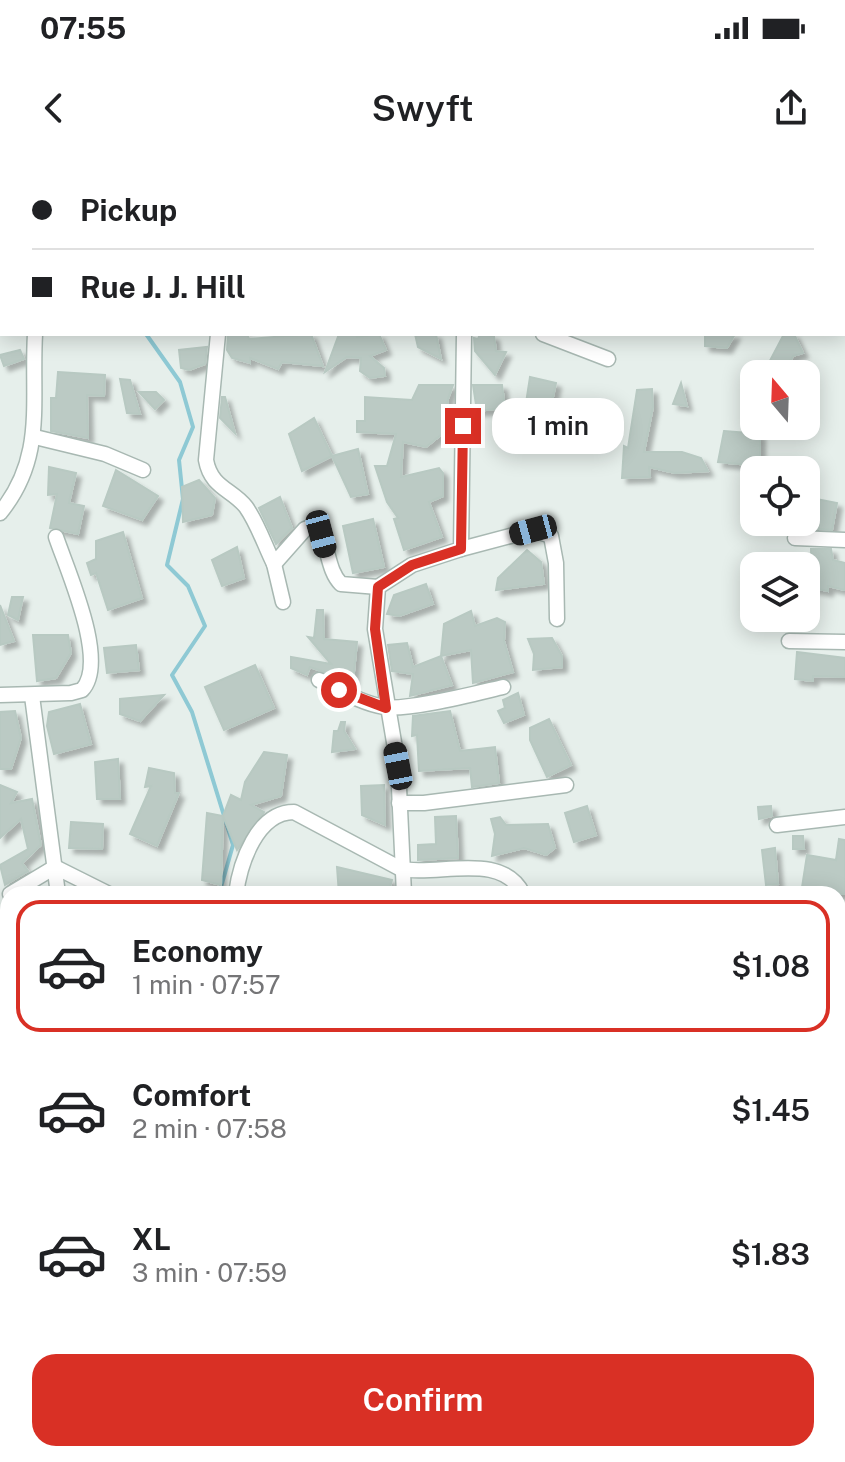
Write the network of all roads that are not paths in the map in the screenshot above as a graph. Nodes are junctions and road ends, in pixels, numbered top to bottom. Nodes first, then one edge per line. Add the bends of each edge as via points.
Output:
1 (35, 336) edge
2 (218, 336) edge
3 (464, 336) edge
4 (548, 336) edge
5 (608, 359) dead end
6 (35, 437) junction
7 (143, 470) dead end
8 (0, 513) edge
9 (56, 537) dead end
10 (795, 538) dead end
11 (845, 540) edge
12 (461, 549) junction
13 (274, 564) junction
14 (378, 587) junction
15 (283, 602) dead end
16 (557, 619) dead end
17 (789, 641) dead end
18 (845, 642) edge
19 (319, 680) dead end
20 (503, 687) dead end
21 (0, 695) edge
22 (32, 696) junction
23 (386, 708) junction
24 (566, 785) dead end
25 (399, 803) junction
26 (845, 817) edge
27 (777, 825) dead end
28 (55, 867) junction
29 (401, 869) junction
30 (23, 886) edge
31 (57, 886) edge
32 (93, 886) edge
33 (238, 886) edge
34 (403, 886) edge
35 (519, 886) edge

1 - 6 street
2 - 13 street via 207,468 226,493 244,504
3 - 12 street
4 - 5 street
6 - 7 street via 105,454
6 - 8 street via 24,475
9 - 22 street via 90,649 91,674 87,685 71,693
10 - 11 street
12 - 14 street via 412,565
12 - 16 street via 533,530 551,536
13 - 14 street via 313,526 341,584
13 - 15 street
14 - 23 street via 375,629
17 - 18 street
19 - 23 street
20 - 23 street
21 - 22 street
22 - 28 street
23 - 25 street via 398,766
24 - 25 street
25 - 29 street
26 - 27 street
28 - 30 street
28 - 31 street
28 - 32 street
29 - 33 street via 313,820 282,812 249,846
29 - 34 street
29 - 35 street via 495,870

